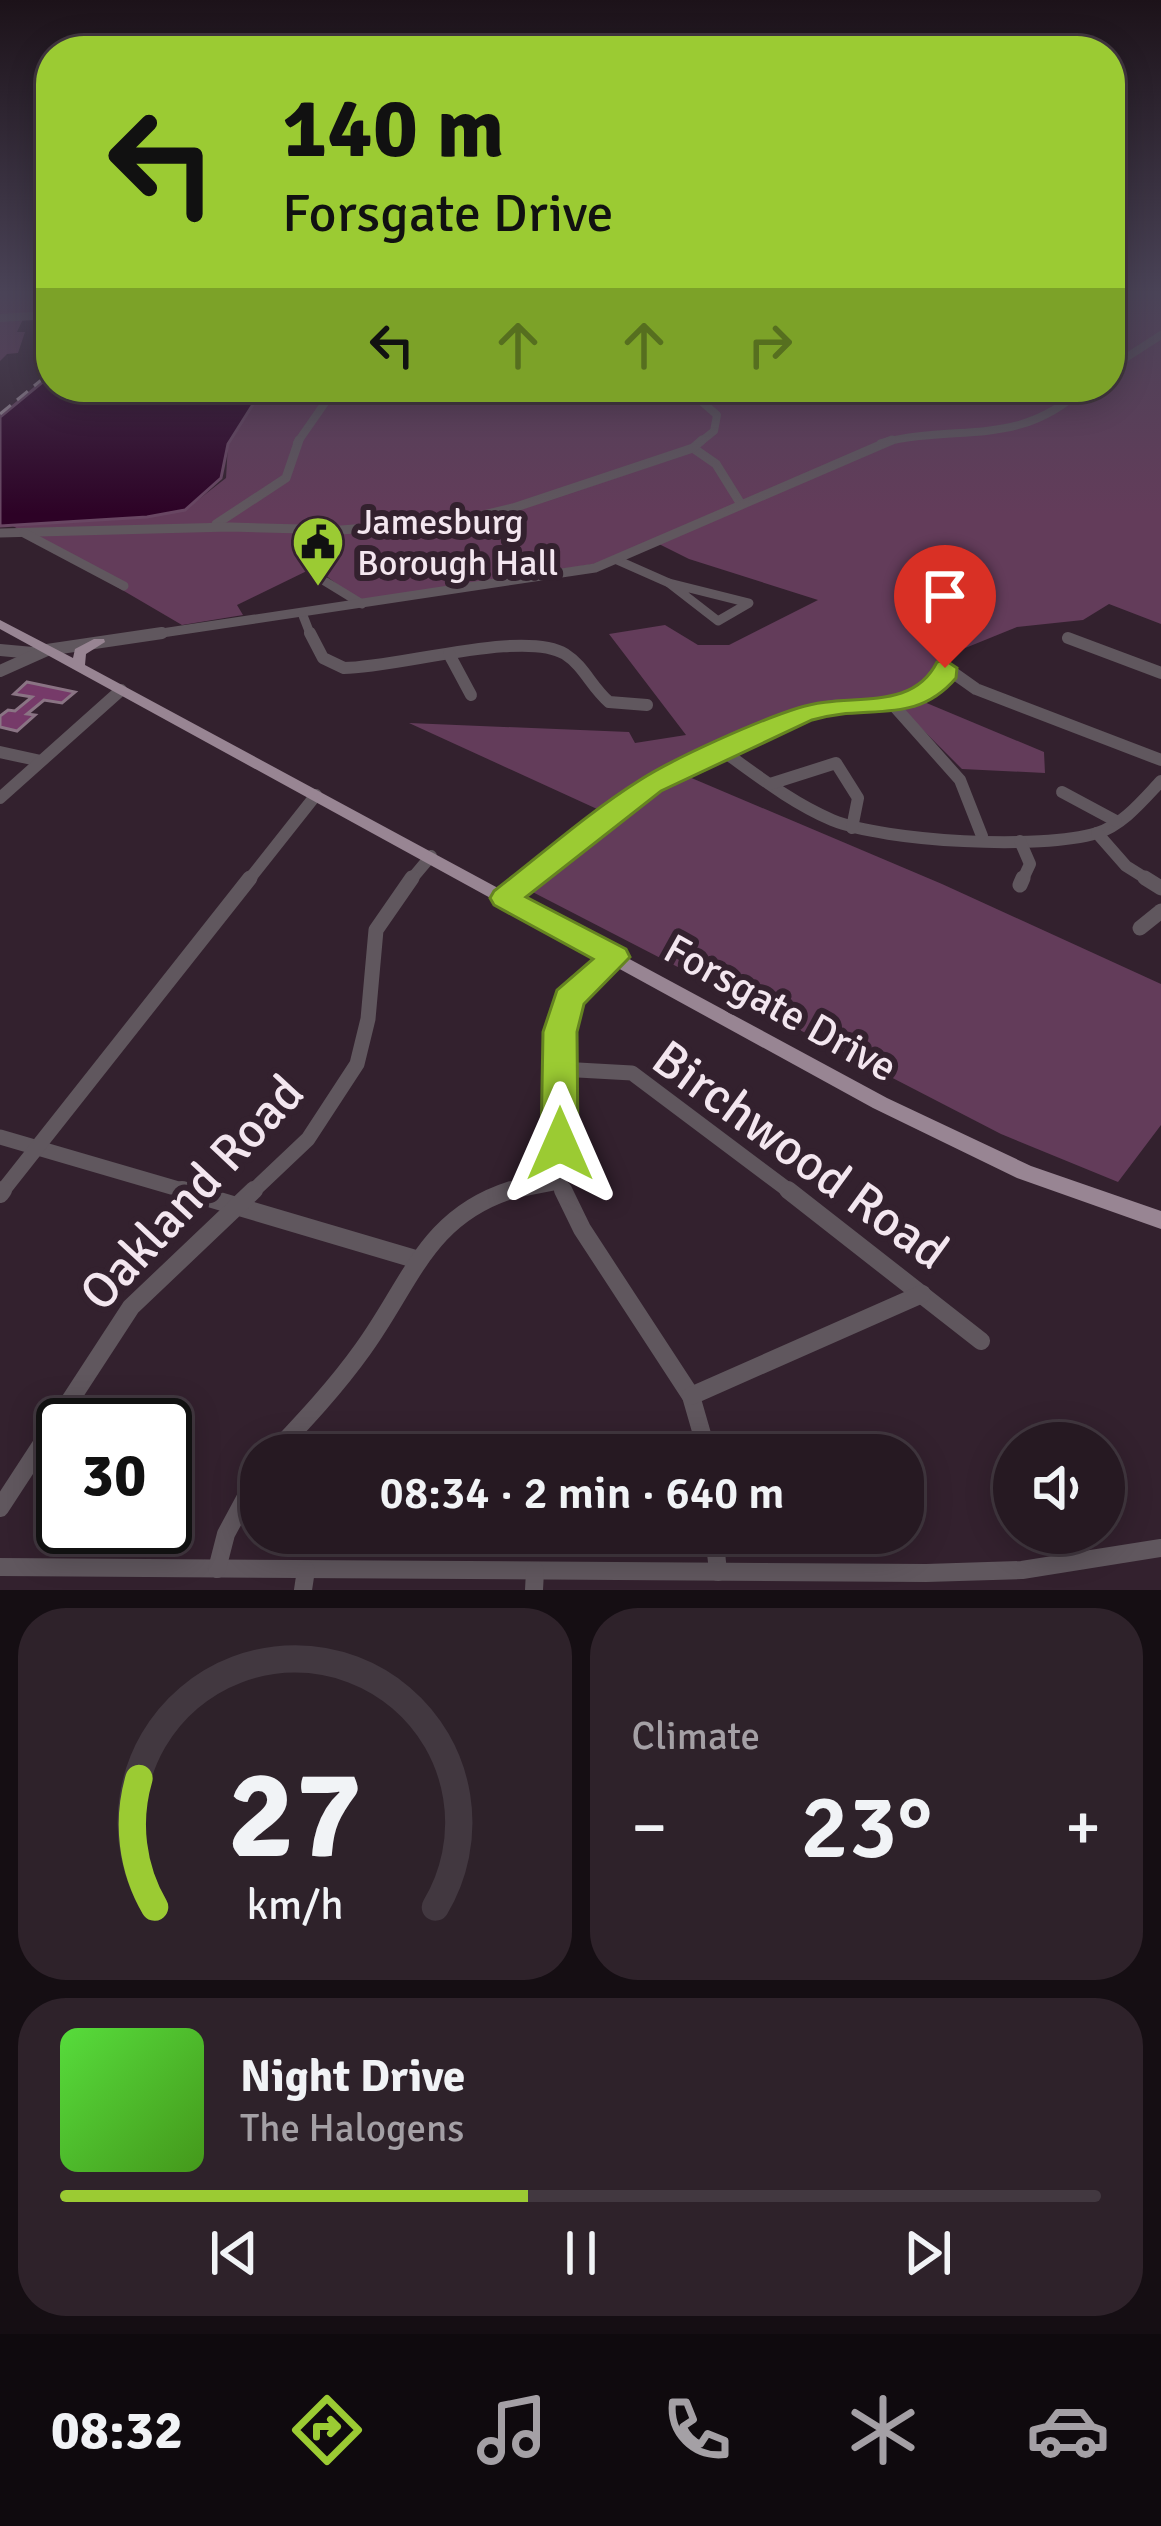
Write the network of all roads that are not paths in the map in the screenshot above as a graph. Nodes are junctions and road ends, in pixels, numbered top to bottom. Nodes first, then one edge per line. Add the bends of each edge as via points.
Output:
1 (326, 402) edge
2 (703, 402) edge
3 (1071, 402) edge
4 (693, 448) junction
5 (739, 501) junction
6 (236, 513) junction
7 (249, 527) junction
8 (209, 528) junction
9 (0, 533) edge
10 (24, 533) junction
11 (617, 560) junction
12 (313, 574) dead end
13 (669, 583) junction
14 (124, 586) dead end
15 (362, 604) junction
16 (302, 613) junction
17 (0, 624) edge
18 (1068, 638) dead end
19 (99, 642) junction
20 (0, 650) edge
21 (40, 651) junction
22 (449, 654) junction
23 (78, 667) junction
24 (0, 671) edge
25 (1161, 674) edge
26 (122, 690) junction
27 (471, 695) dead end
28 (647, 705) dead end
29 (895, 706) junction
30 (0, 752) edge
31 (723, 752) junction
32 (1161, 760) edge
33 (41, 761) junction
34 (1161, 781) edge
35 (770, 784) junction
36 (1062, 792) dead end
37 (316, 795) junction
38 (0, 798) edge
39 (1116, 821) junction
40 (852, 828) junction
41 (1097, 833) junction
42 (982, 836) junction
43 (1020, 841) junction
44 (431, 856) junction
45 (1020, 886) dead end
46 (1161, 888) edge
47 (505, 898) junction
48 (1161, 911) edge
49 (1139, 928) dead end
50 (615, 957) junction
51 (560, 1069) junction
52 (0, 1137) edge
53 (37, 1148) junction
54 (559, 1182) junction
55 (0, 1194) edge
56 (238, 1207) junction
57 (1161, 1220) edge
58 (415, 1259) junction
59 (922, 1294) junction
60 (981, 1341) dead end
61 (691, 1396) junction
62 (291, 1434) edge
63 (702, 1434) edge
64 (0, 1508) edge
65 (240, 1508) edge
66 (1161, 1548) edge
67 (716, 1554) edge
68 (0, 1567) edge
69 (218, 1569) junction
70 (718, 1572) junction
71 (305, 1580) edge
72 (535, 1581) edge

1 - 6 street via 295,446 286,478
2 - 4 street via 718,415 714,431
3 - 5 street via 1047,420 988,434 895,438
4 - 5 street via 716,464
4 - 7 street via 458,520 341,530
5 - 11 street
6 - 7 street
6 - 8 street
7 - 8 street
8 - 10 street
9 - 10 street
10 - 14 street
11 - 13 street
11 - 15 street
12 - 15 street
13 - 13 street via 718,621 749,603 747,602
15 - 16 street
16 - 19 street
16 - 22 street via 334,666
17 - 21 main road, Forsgate Drive
18 - 25 street
19 - 21 street
19 - 23 main road via 80,652
20 - 21 street
21 - 23 main road, Forsgate Drive
21 - 24 street
22 - 27 street
22 - 28 street via 546,647 578,663 609,702
23 - 26 main road, Forsgate Drive
26 - 33 street
26 - 37 main road, Forsgate Drive
29 - 31 street via 830,706
29 - 32 street via 940,682 945,668 976,688
29 - 42 street via 964,778
30 - 33 street
31 - 35 street
31 - 47 street via 651,785
33 - 38 street
34 - 39 street
35 - 40 street
35 - 40 street via 836,763 858,798
36 - 39 street
37 - 44 main road, Forsgate Drive
37 - 53 street
39 - 41 street
40 - 42 street
41 - 43 street
41 - 46 street via 1126,866
42 - 43 street
43 - 45 street via 1030,864
44 - 47 main road, Forsgate Drive
44 - 56 street, Oakland Road via 376,930 368,1018 337,1101
47 - 50 main road, Forsgate Drive
48 - 49 street
50 - 51 street via 569,999
50 - 57 main road, Forsgate Drive via 880,1103 1024,1172
51 - 54 street
51 - 59 street, Birchwood Road via 617,1070 653,1085
52 - 53 street
53 - 55 street
53 - 56 street
54 - 58 street via 478,1201
54 - 61 street
56 - 58 street
56 - 64 street, Oakland Road via 131,1307
58 - 62 street via 341,1380
59 - 60 street, Birchwood Road
59 - 61 street
61 - 63 street
65 - 69 street
66 - 70 street via 1022,1570
67 - 70 street
68 - 69 street
69 - 71 street
70 - 72 street
71 - 72 street

